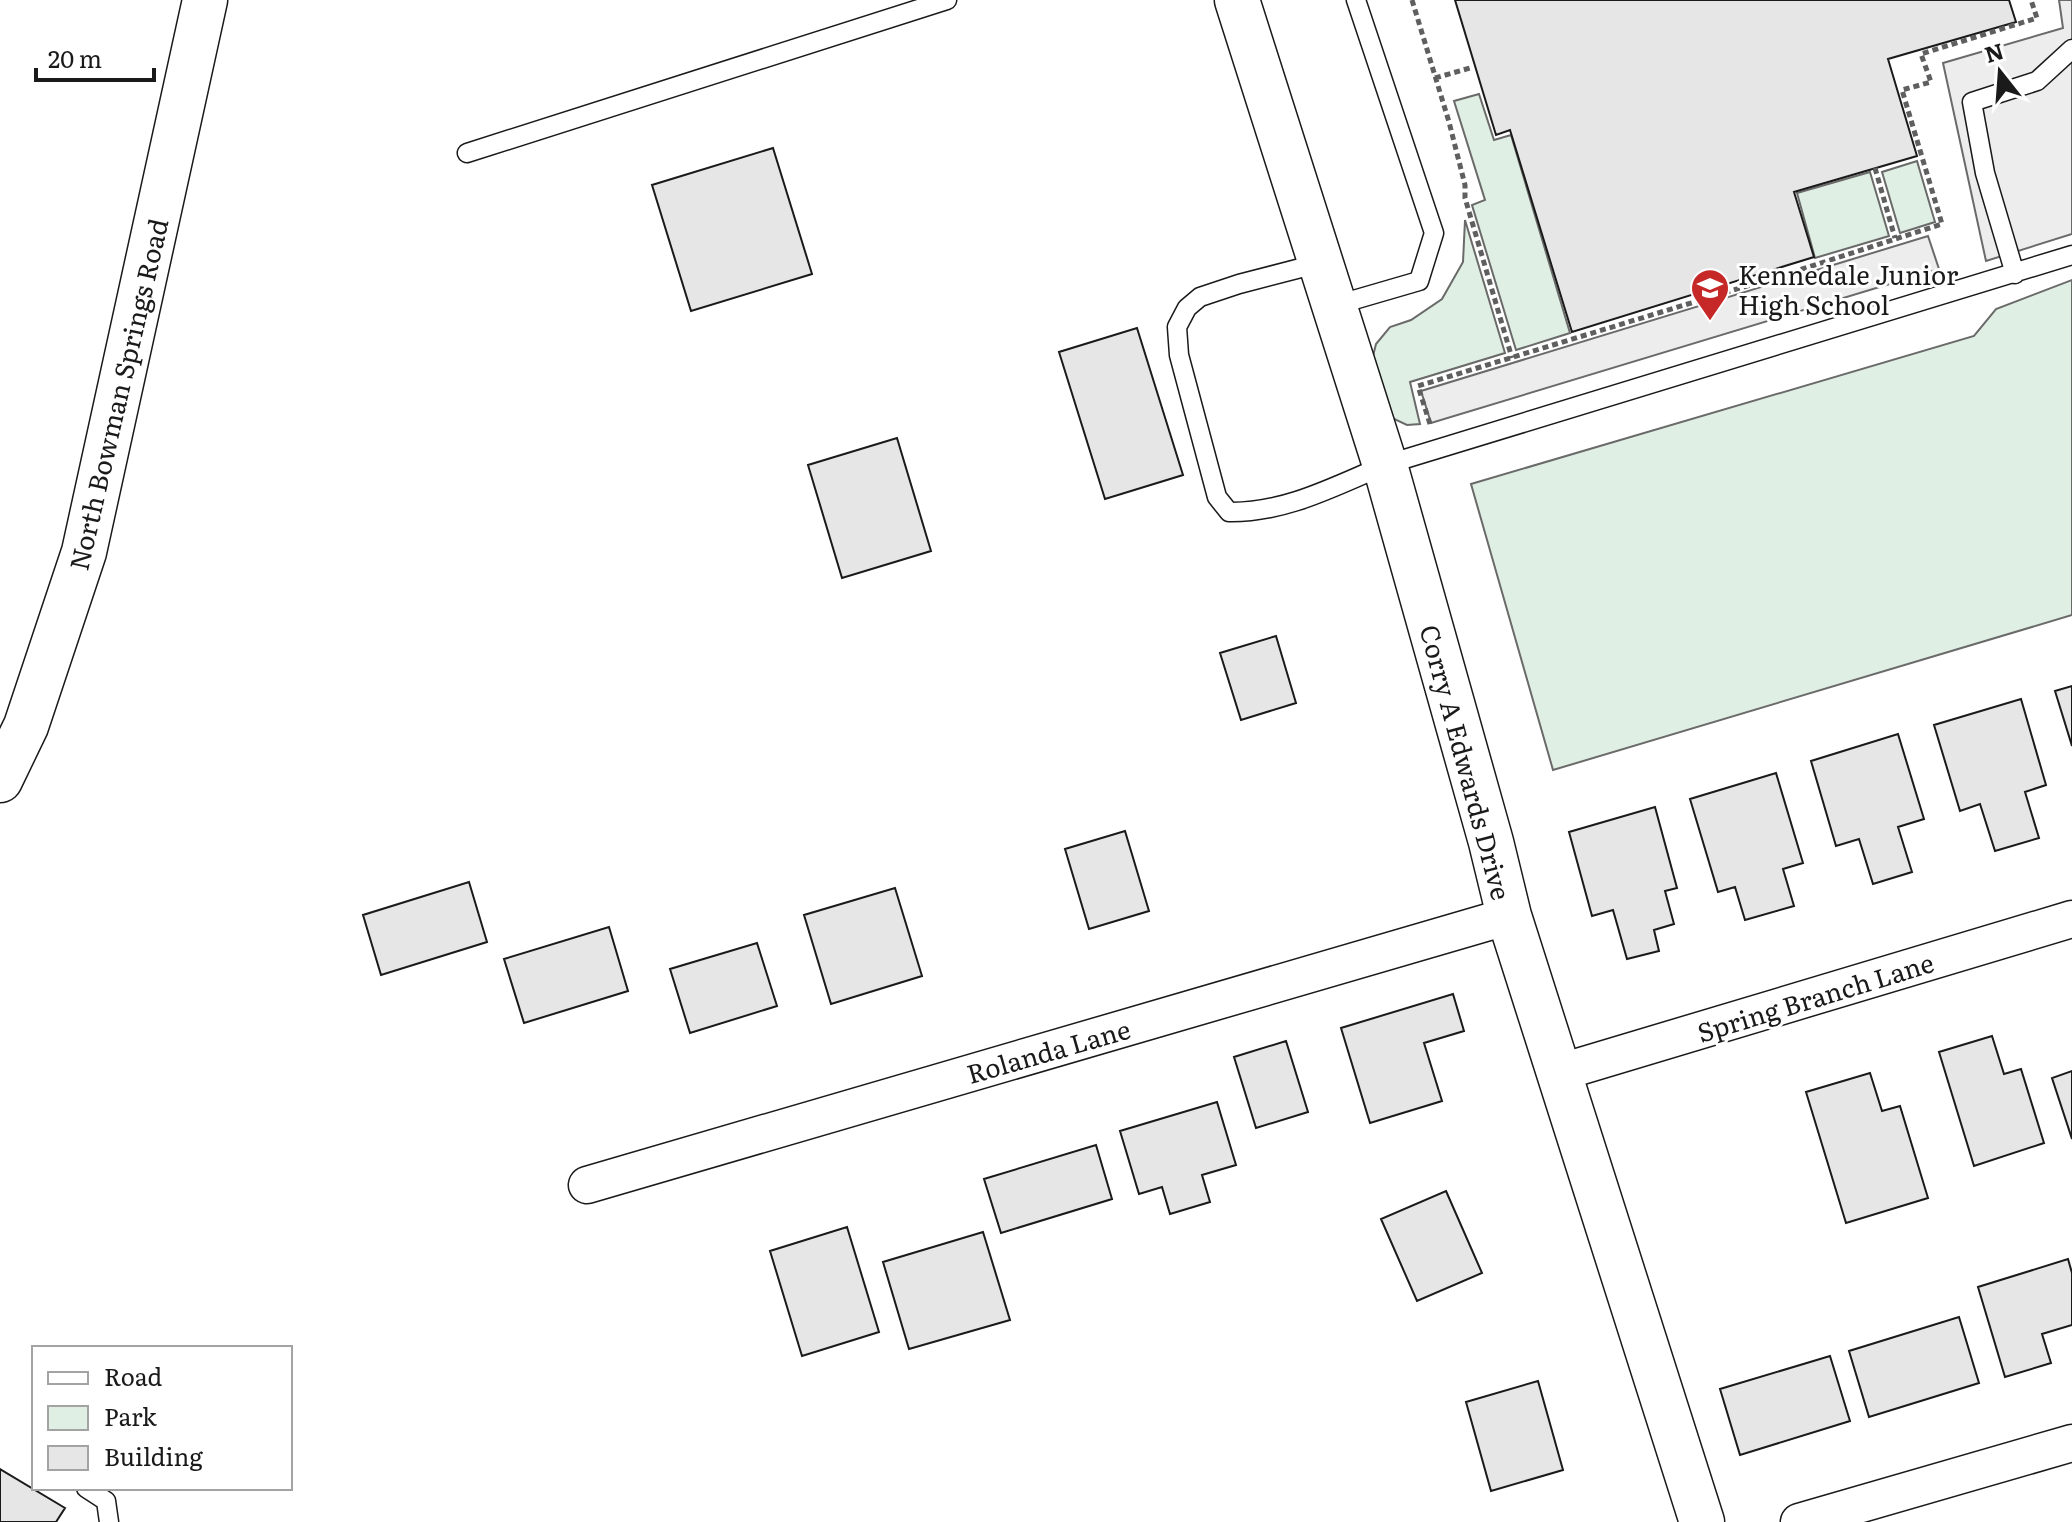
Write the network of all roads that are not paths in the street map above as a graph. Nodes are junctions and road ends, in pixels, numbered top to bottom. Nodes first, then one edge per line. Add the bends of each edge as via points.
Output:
1 (205, 0) edge
2 (947, 0) edge
3 (1237, 0) edge
4 (1356, 0) edge
5 (2072, 49) edge
6 (467, 153) dead end
7 (2072, 255) edge
8 (1320, 263) junction
9 (2015, 274) junction
10 (1333, 306) junction
11 (1385, 465) junction
12 (0, 780) edge
13 (1509, 916) junction
14 (2072, 919) edge
15 (1558, 1073) junction
16 (587, 1185) dead end
17 (2072, 1443) edge
18 (89, 1490) edge
19 (109, 1522) edge
20 (1702, 1522) edge
21 (1799, 1522) edge

1 - 12 street, North Bowman Springs Road via 84,552 26,726
2 - 6 lane
3 - 8 street, Corry A Edwards Drive
4 - 10 lane via 1434,233 1419,281
5 - 9 lane via 2037,81 1972,102 1985,173
7 - 9 lane
8 - 10 street, Corry A Edwards Drive
8 - 11 lane via 1200,297 1177,327 1179,355 1217,497 1229,512 1248,513 1294,503
9 - 11 lane
10 - 11 street, Corry A Edwards Drive
11 - 13 street, Corry A Edwards Drive
13 - 15 street, Corry A Edwards Drive
13 - 16 street, Rolanda Lane
14 - 15 street, Spring Branch Lane
15 - 20 street, Corry A Edwards Drive
17 - 21 street
18 - 19 lane via 106,1501

